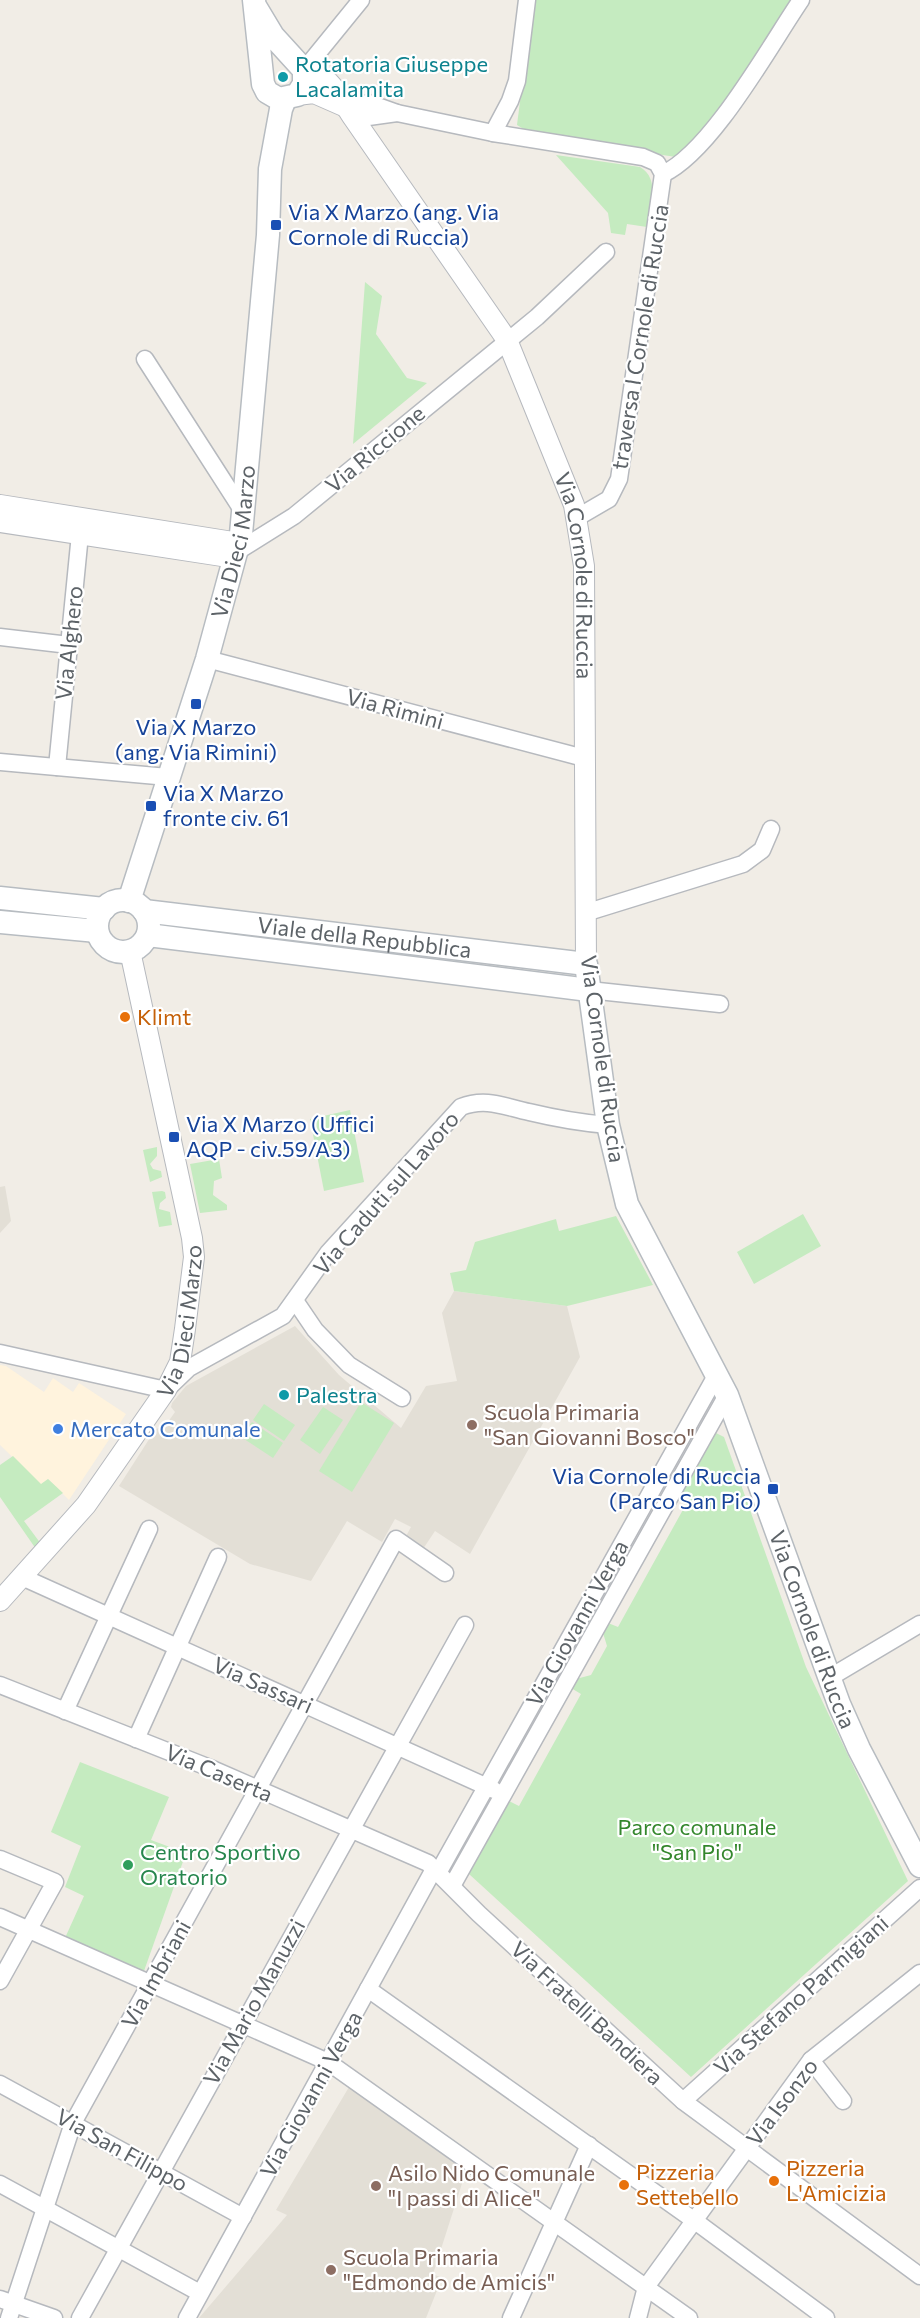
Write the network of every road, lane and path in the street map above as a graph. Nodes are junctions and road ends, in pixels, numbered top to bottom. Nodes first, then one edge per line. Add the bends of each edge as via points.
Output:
1 (361, 0) edge
2 (527, 0) edge
3 (801, 0) edge
4 (254, 3) edge
5 (298, 63) junction
6 (262, 80) junction
7 (291, 97) junction
8 (350, 113) junction
9 (397, 114) junction
10 (493, 133) junction
11 (374, 147) junction
12 (270, 169) junction
13 (663, 174) junction
14 (606, 252) dead end
15 (507, 340) junction
16 (145, 358) dead end
17 (0, 505) edge
18 (244, 513) junction
19 (578, 517) junction
20 (0, 522) edge
21 (81, 526) junction
22 (237, 550) junction
23 (0, 637) edge
24 (69, 645) junction
25 (207, 659) junction
26 (584, 758) junction
27 (0, 762) edge
28 (57, 767) junction
29 (168, 777) junction
30 (771, 829) dead end
31 (0, 898) edge
32 (137, 906) junction
33 (104, 909) junction
34 (585, 913) junction
35 (0, 922) edge
36 (97, 931) junction
37 (148, 935) junction
38 (130, 951) junction
39 (586, 964) junction
40 (589, 990) junction
41 (720, 1004) dead end
42 (608, 1125) junction
43 (296, 1302) junction
44 (0, 1353) edge
45 (717, 1374) junction
46 (166, 1390) junction
47 (727, 1395) junction
48 (402, 1398) dead end
49 (149, 1528) dead end
50 (218, 1557) dead end
51 (445, 1573) dead end
52 (22, 1577) junction
53 (0, 1602) edge
54 (108, 1615) junction
55 (920, 1624) edge
56 (465, 1625) dead end
57 (178, 1647) junction
58 (829, 1678) junction
59 (0, 1685) edge
60 (304, 1704) junction
61 (65, 1711) junction
62 (136, 1739) junction
63 (398, 1746) junction
64 (487, 1786) junction
65 (257, 1789) junction
66 (504, 1795) junction
67 (350, 1828) junction
68 (1, 1860) edge
69 (920, 1866) edge
70 (436, 1871) junction
71 (452, 1886) junction
72 (920, 1888) edge
73 (0, 1917) edge
74 (29, 1930) junction
75 (920, 1973) edge
76 (0, 1981) edge
77 (151, 1982) junction
78 (368, 1989) junction
79 (242, 2022) junction
80 (811, 2060) junction
81 (328, 2062) junction
82 (0, 2084) edge
83 (683, 2101) junction
84 (843, 2101) dead end
85 (73, 2123) junction
86 (589, 2145) junction
87 (746, 2149) junction
88 (161, 2171) junction
89 (0, 2184) edge
90 (43, 2208) junction
91 (243, 2217) junction
92 (555, 2221) junction
93 (695, 2221) junction
94 (118, 2249) junction
95 (920, 2276) edge
96 (646, 2287) junction
97 (200, 2293) junction
98 (7, 2307) edge
99 (54, 2318) edge
100 (80, 2318) edge
101 (187, 2318) edge
102 (511, 2318) edge
103 (638, 2318) edge
104 (689, 2318) edge
105 (826, 2318) edge

1 - 5 street
2 - 10 street via 517,81
3 - 13 street via 694,153
4 - 5 main road via 273,36
4 - 6 main road, Via Dieci Marzo
5 - 6 main road via 277,56 266,65
5 - 7 main road via 304,84
5 - 8 street, Via Cornole di Ruccia via 327,80
6 - 7 main road via 272,96
6 - 12 main road, Via Dieci Marzo
7 - 8 street via 314,93
7 - 12 main road, Via Dieci Marzo via 281,109
8 - 9 street via 369,103
8 - 11 street, Via Cornole di Ruccia
9 - 10 street
9 - 11 street via 379,128
10 - 13 street via 643,157 657,163
11 - 15 street, Via Cornole di Ruccia
12 - 18 main road, Via Dieci Marzo
13 - 19 street, traversa I Cornole di Ruccia via 619,479 609,499
14 - 15 street, Via Riccione
15 - 19 street, Via Cornole di Ruccia
15 - 22 street, Via Riccione via 294,516
16 - 18 street
17 - 21 street
18 - 22 main road, Via Dieci Marzo
19 - 26 street, Via Cornole di Ruccia via 584,566
20 - 21 street
21 - 22 street
21 - 24 street, Via Alghero
22 - 25 main road, Via Dieci Marzo
23 - 24 street
24 - 28 street, Via Alghero
25 - 26 street, Via Rimini
25 - 29 main road, Via Dieci Marzo
26 - 34 street, Via Cornole di Ruccia
27 - 28 street
28 - 29 street
29 - 32 main road, Via Dieci Marzo
30 - 34 street via 762,850 743,864
31 - 33 main road
32 - 33 main road via 117,901
32 - 37 main road via 148,918
32 - 39 main road, Viale della Repubblica
33 - 36 main road
34 - 39 street, Via Cornole di Ruccia
35 - 36 main road
36 - 38 main road via 108,948 122,953
37 - 38 main road
37 - 40 main road, Viale della Repubblica
38 - 46 street, Via Dieci Marzo via 194,1257 180,1362
39 - 40 main road, Via Cornole di Ruccia
40 - 41 street
40 - 42 main road, Via Cornole di Ruccia
42 - 43 street, Via Caduti sul Lavoro via 528,1112 496,1102 472,1102 461,1107 328,1253
42 - 45 main road, Via Cornole di Ruccia via 627,1204
43 - 46 street, Via Caduti sul Lavoro via 283,1316 189,1368
43 - 48 street via 315,1330 349,1365
44 - 46 street
45 - 47 main road, Via Cornole di Ruccia
45 - 64 street, Via Giovanni Verga
46 - 52 street, Via Dieci Marzo via 86,1505
47 - 58 main road, Via Cornole di Ruccia
47 - 66 street, Via Giovanni Verga
49 - 54 street
50 - 57 street
51 - 60 street, Via Imbriani via 396,1539
52 - 53 street, Via Dieci Marzo
52 - 54 street, Via Sassari
54 - 57 street, Via Sassari
54 - 61 street
55 - 58 street
56 - 63 street, Via Mario Manuzzi
57 - 60 street, Via Sassari
57 - 62 street
58 - 69 main road, Via Cornole di Ruccia via 859,1749
59 - 61 street, Via Caserta
60 - 63 street, Via Sassari
60 - 65 street, Via Imbriani
61 - 62 street, Via Caserta
62 - 65 street, Via Caserta
63 - 64 street, Via Sassari
63 - 67 street, Via Mario Manuzzi
64 - 66 street, Via Sassari
64 - 70 street, Via Giovanni Verga
65 - 67 street, Via Caserta
65 - 77 street, Via Imbriani
66 - 71 street, Via Giovanni Verga
67 - 70 street, Via Caserta via 428,1863
67 - 79 street, Via Mario Manuzzi
68 - 74 street via 55,1882
70 - 71 street, Via Fratelli Bandiera
70 - 78 street, Via Giovanni Verga
71 - 83 street, Via Fratelli Bandiera
72 - 83 street, Via Stefano Parmigiani
73 - 74 street
74 - 76 street
74 - 77 street
75 - 80 street, Via Isonzo
77 - 79 street
77 - 85 street, Via Imbriani
78 - 81 street, Via Giovanni Verga
78 - 86 street
79 - 81 street
79 - 88 street, Via Mario Manuzzi
80 - 84 street
80 - 87 street, Via Isonzo
81 - 91 street, Via Giovanni Verga
81 - 92 street
82 - 85 street, Via San Filippo
83 - 87 street, Via Fratelli Bandiera
85 - 88 street, Via San Filippo
85 - 90 street, Via Imbriani
86 - 92 street
86 - 93 street
87 - 93 street, Via Isonzo
87 - 95 street, Via Fratelli Bandiera
88 - 91 street, Via San Filippo
88 - 94 street, Via Mario Manuzzi
89 - 90 street
90 - 94 street
90 - 98 street, Via Imbriani
91 - 97 street, Via Giovanni Verga
92 - 96 street
92 - 102 street
93 - 96 street, Via Isonzo
93 - 105 street
94 - 97 street
94 - 100 street, Via Mario Manuzzi
96 - 103 street, Via Isonzo
96 - 104 street
97 - 101 street, Via Giovanni Verga
98 - 99 street

